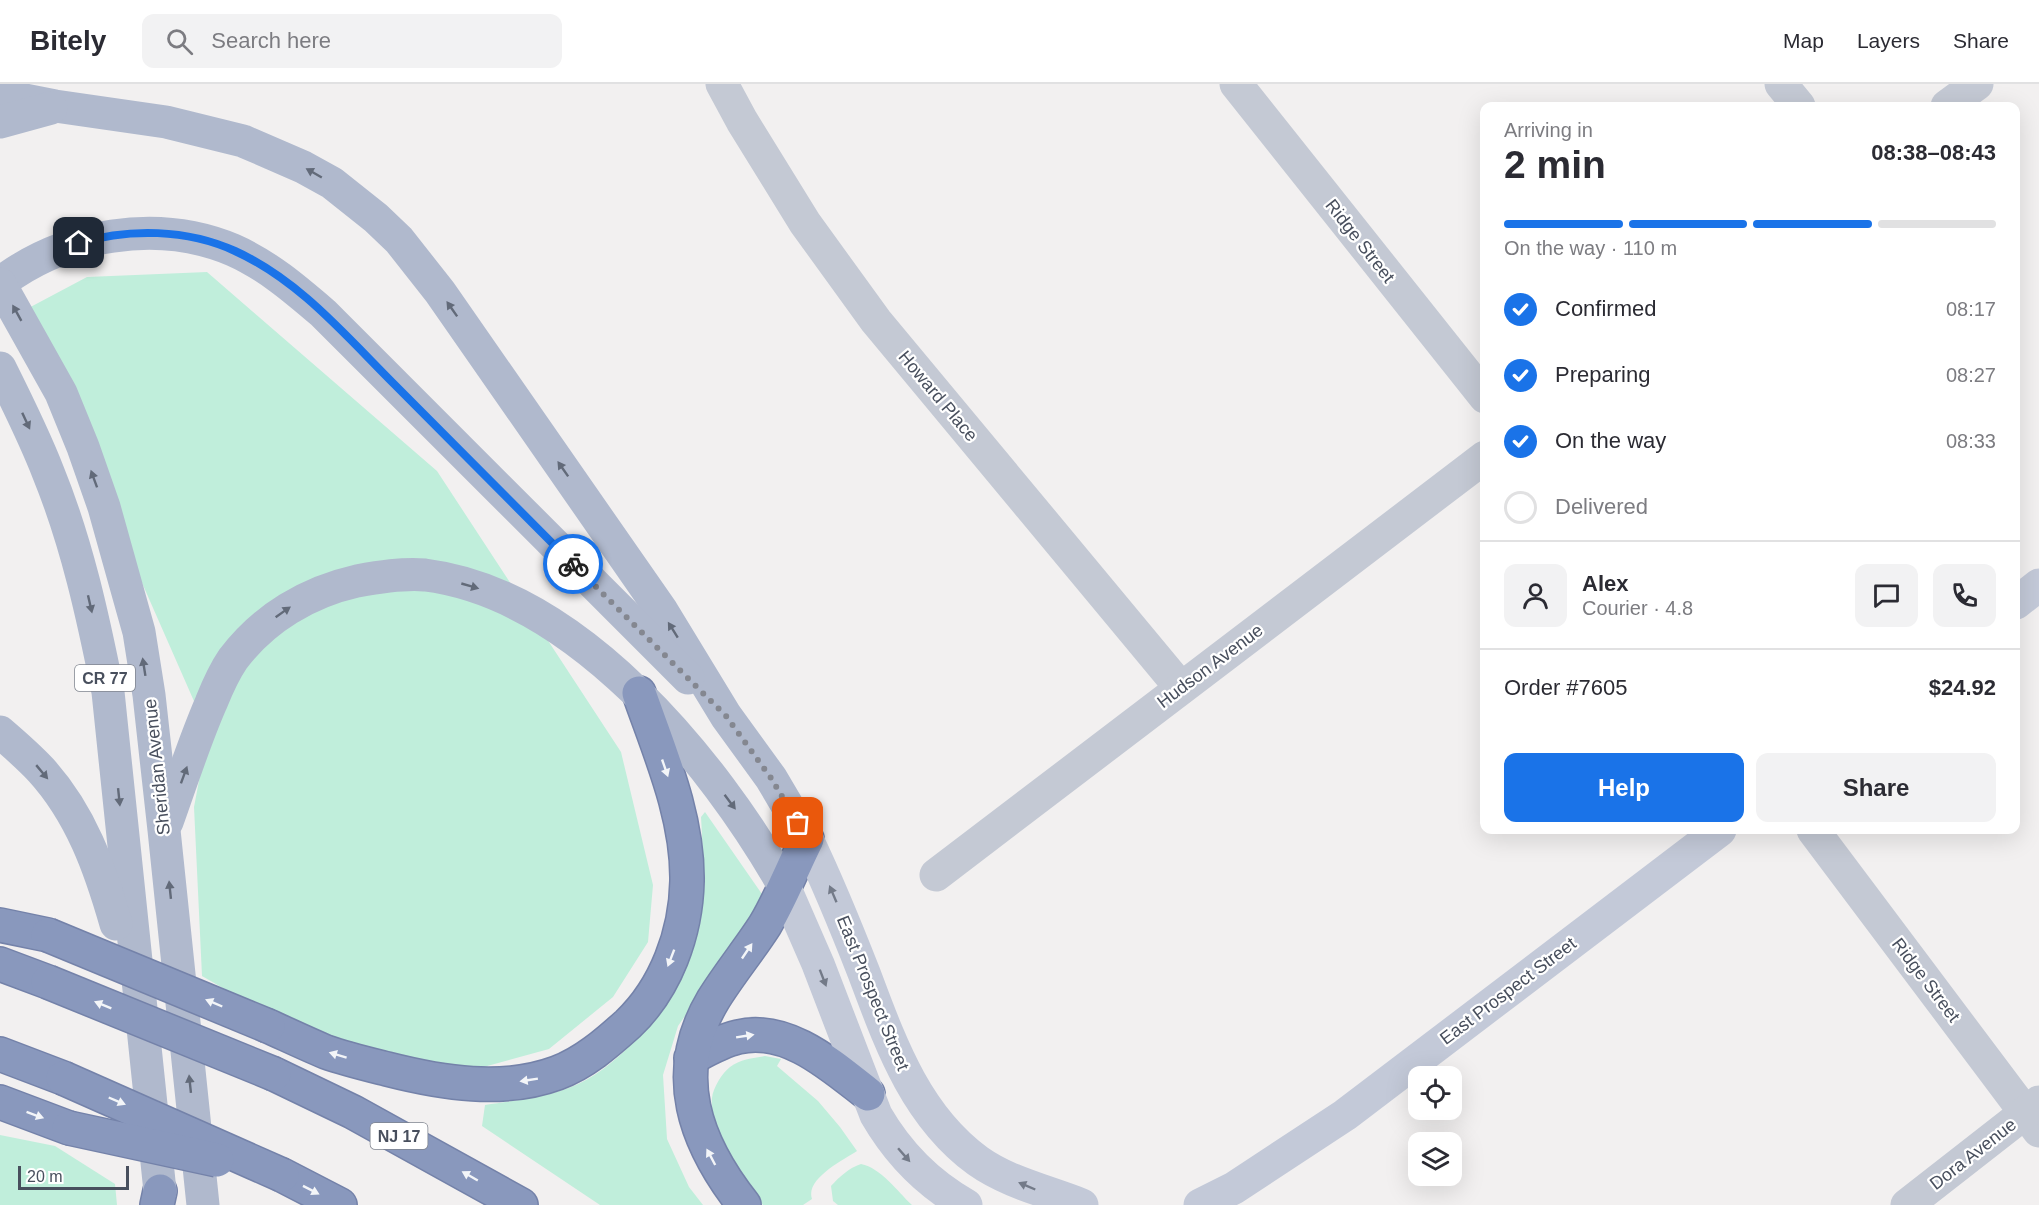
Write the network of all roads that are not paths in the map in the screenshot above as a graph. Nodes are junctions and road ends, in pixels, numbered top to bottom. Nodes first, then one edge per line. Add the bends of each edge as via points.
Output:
1 (722, 84) edge
2 (1236, 84) edge
3 (1780, 84) edge
4 (1977, 84) edge
5 (0, 95) edge
6 (1796, 102) edge
7 (1952, 102) edge
8 (55, 106) junction
9 (0, 122) edge
10 (0, 284) edge
11 (0, 368) edge
12 (1480, 392) edge
13 (1480, 461) edge
14 (2039, 585) edge
15 (2020, 600) edge
16 (1181, 688) junction
17 (639, 693) junction
18 (726, 716) junction
19 (0, 732) edge
20 (164, 830) junction
21 (1715, 834) edge
22 (1816, 834) edge
23 (807, 839) junction
24 (936, 875) dead end
25 (784, 886) junction
26 (0, 926) edge
27 (0, 964) edge
28 (140, 1005) junction
29 (0, 1054) edge
30 (691, 1058) junction
31 (868, 1094) junction
32 (0, 1102) edge
33 (2034, 1115) edge
34 (282, 1175) junction
35 (160, 1200) edge
36 (203, 1205) edge
37 (340, 1205) edge
38 (521, 1205) edge
39 (744, 1205) edge
40 (966, 1205) edge
41 (1082, 1205) edge
42 (1200, 1205) edge
43 (1907, 1205) edge

1 - 16 street, Howard Place via 805,223 876,321
2 - 12 street, Ridge Street
3 - 6 street
4 - 7 street
5 - 8 main road
8 - 9 main road
18 -> 8 main road via 662,611 440,292 399,240 376,218 322,178 243,141 166,122
10 - 18 main road via 32,262 64,248 132,234 170,234 204,240 270,270 323,313
20 -> 10 main road, Sheridan Avenue / CR 77 via 139,632 104,507 61,393
11 -> 28 main road, CR 77 via 52,483 86,586 97,636 108,692
13 - 16 street, Hudson Avenue
14 - 15 street
16 - 24 street, Hudson Avenue
20 -> 17 main road via 206,716 232,660 279,614 316,593 342,584 395,575 424,575 482,589 575,640
17 -> 25 main road via 702,766
17 -> 26 highway, bridge via 668,776 685,850 687,880 679,938 653,994 634,1018 585,1059 559,1072 534,1080 477,1084 443,1082 373,1066 329,1053 48,935
18 - 23 main road, East Prospect Street via 771,778
19 -> 28 main road via 43,771 79,822 103,878
36 -> 20 main road, Sheridan Avenue / CR 77
21 - 42 street, East Prospect Street via 1346,1115 1234,1188
22 - 33 street, Ridge Street
23 - 25 highway
41 -> 23 street, East Prospect Street via 1022,1184 979,1161 958,1145 928,1110 897,1058 837,903
30 -> 25 highway via 695,1038 713,1001 764,926
25 -> 31 street
38 -> 27 highway, NJ 17, bridge via 353,1112 274,1074
28 - 35 main road, CR 77
29 -> 34 highway, bridge
30 -> 31 highway via 724,1041 773,1036 812,1054
39 -> 30 highway via 716,1166 696,1122
31 -> 40 street via 881,1124 902,1154 939,1188
32 -> 34 highway, bridge via 69,1128
33 - 43 street, Dora Avenue
34 -> 37 highway

